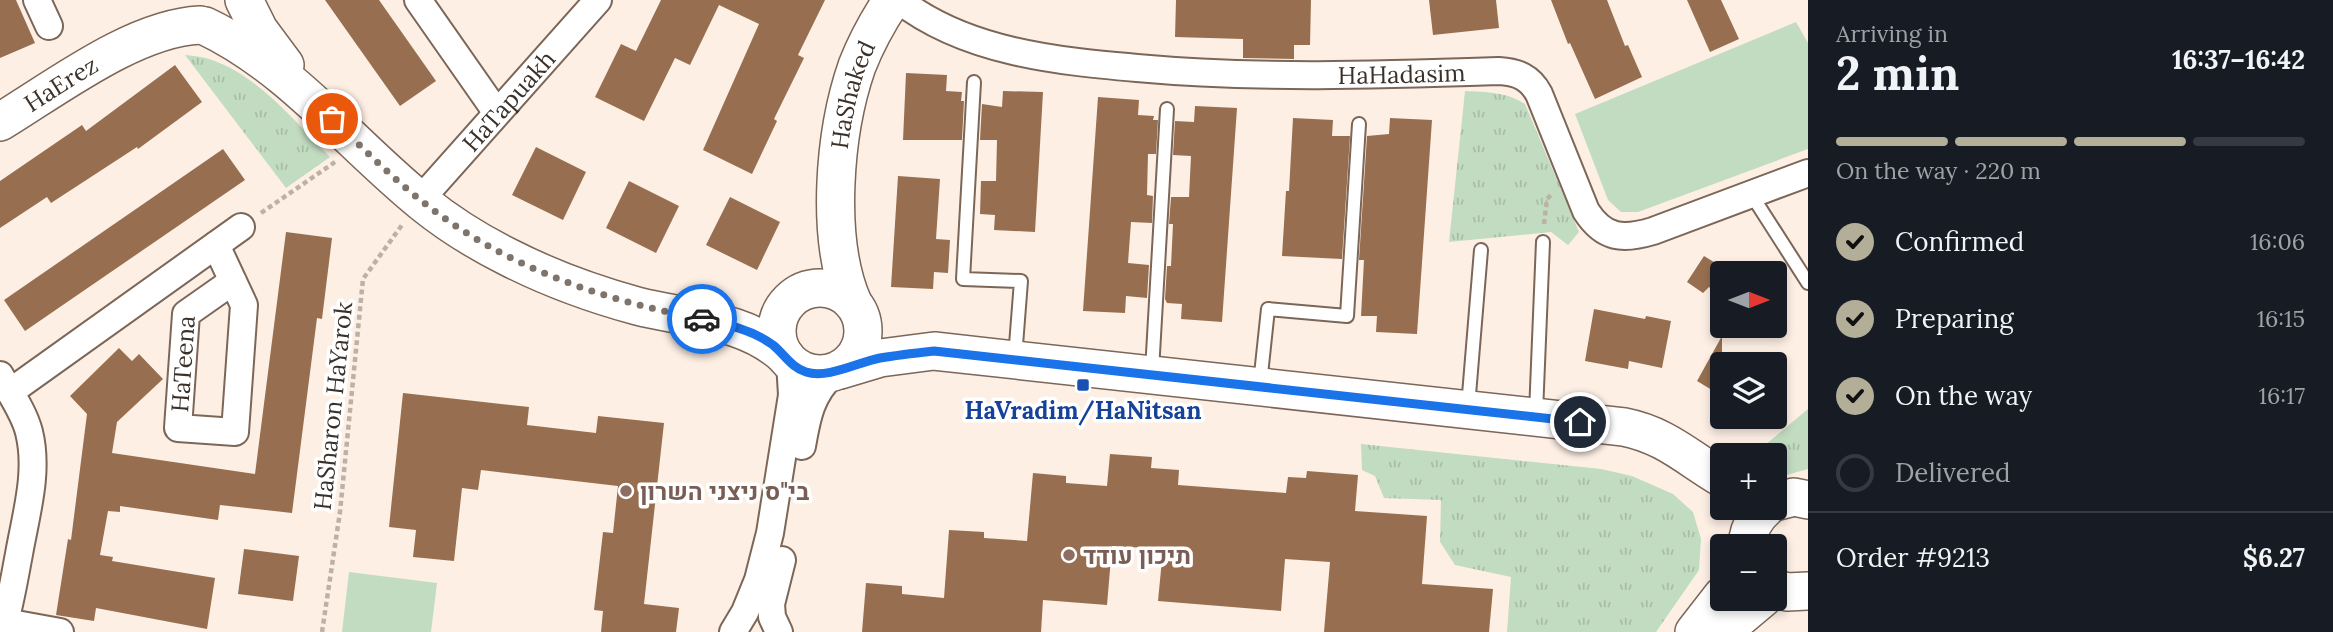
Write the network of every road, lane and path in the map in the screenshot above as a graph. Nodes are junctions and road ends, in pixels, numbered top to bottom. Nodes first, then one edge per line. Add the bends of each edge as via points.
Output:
1 (37, 0) edge
2 (164, 0) edge
3 (172, 0) edge
4 (242, 0) edge
5 (418, 0) edge
6 (598, 0) edge
7 (892, 0) edge
8 (899, 0) edge
9 (203, 25) junction
10 (48, 26) dead end
11 (123, 47) junction
12 (974, 82) dead end
13 (318, 107) junction
14 (1167, 109) dead end
15 (497, 113) junction
16 (0, 122) edge
17 (1359, 124) dead end
18 (360, 145) junction
19 (1808, 173) edge
20 (1570, 174) junction
21 (1751, 194) junction
22 (837, 197) junction
23 (421, 200) junction
24 (241, 227) joint
25 (1543, 242) joint
26 (216, 245) junction
27 (1480, 250) dead end
28 (233, 281) junction
29 (1808, 283) edge
30 (793, 299) junction
31 (856, 308) junction
32 (709, 321) junction
33 (934, 351) junction
34 (788, 359) junction
35 (1015, 360) junction
36 (837, 371) junction
37 (1151, 375) junction
38 (5, 383) edge
39 (1259, 387) junction
40 (1468, 410) junction
41 (1535, 417) junction
42 (1710, 473) edge
43 (1788, 499) edge
44 (1748, 534) edge
45 (1711, 611) edge
46 (1753, 611) edge
47 (3, 627) edge
48 (60, 632) edge
49 (322, 632) edge
50 (733, 632) edge
51 (779, 632) edge
52 (1695, 632) edge
53 (1727, 632) edge

1 - 10 street
2 - 11 street, HaErez
3 - 9 street via 185,19
4 - 9 street, HaErez via 227,19
4 - 13 street via 259,30
5 - 15 street
6 - 15 street, HaTapuakh
7 - 22 street, HaShaked via 866,45 850,89
8 - 20 street, HaHadasim via 938,24 989,44 1096,64 1290,77 1514,72 1537,89
9 - 11 street, HaErez via 160,32
9 - 13 street via 254,53
11 - 16 street, HaErez
12 - 35 lane via 963,278 1021,281
13 - 18 street
14 - 37 lane
15 - 23 street, HaTapuakh
17 - 39 lane via 1347,316 1268,309
18 - 23 street
18 - 24 path
19 - 21 street, HaHadasim
20 - 21 street, HaHadasim via 1591,219 1617,236 1653,231
20 - 25 path via 1547,199
21 - 29 lane
22 - 30 street, HaShaked via 821,256
22 - 31 street, HaShaked via 839,260
23 - 32 street via 479,241 539,272 604,296
23 - 49 path, HaSharon HaYarok via 363,279 340,512
24 - 26 street, HaTeena
25 - 41 lane
26 - 28 street, HaTeena
26 - 38 street, HaTeena
27 - 40 lane
28 - 28 street, HaTeena via 244,305 235,432 178,428 186,314
30 - 31 street via 814,289 827,289 840,293
30 - 32 street via 755,316
30 - 34 street via 779,318 777,331
31 - 33 street via 894,337
31 - 36 street via 863,331 861,345 851,362
32 - 34 street via 756,335
33 - 35 street
33 - 36 street via 880,358
34 - 36 street via 807,373
34 - 50 street via 792,395 770,533 758,580
35 - 37 street
36 - 51 street via 814,397 806,419 788,537 771,599
37 - 39 street
38 - 47 street via 27,426 33,459
39 - 40 street
40 - 41 street
41 - 42 street via 1642,432 1669,443
43 - 44 street via 1756,517
45 - 52 street
46 - 53 street
47 - 48 street

